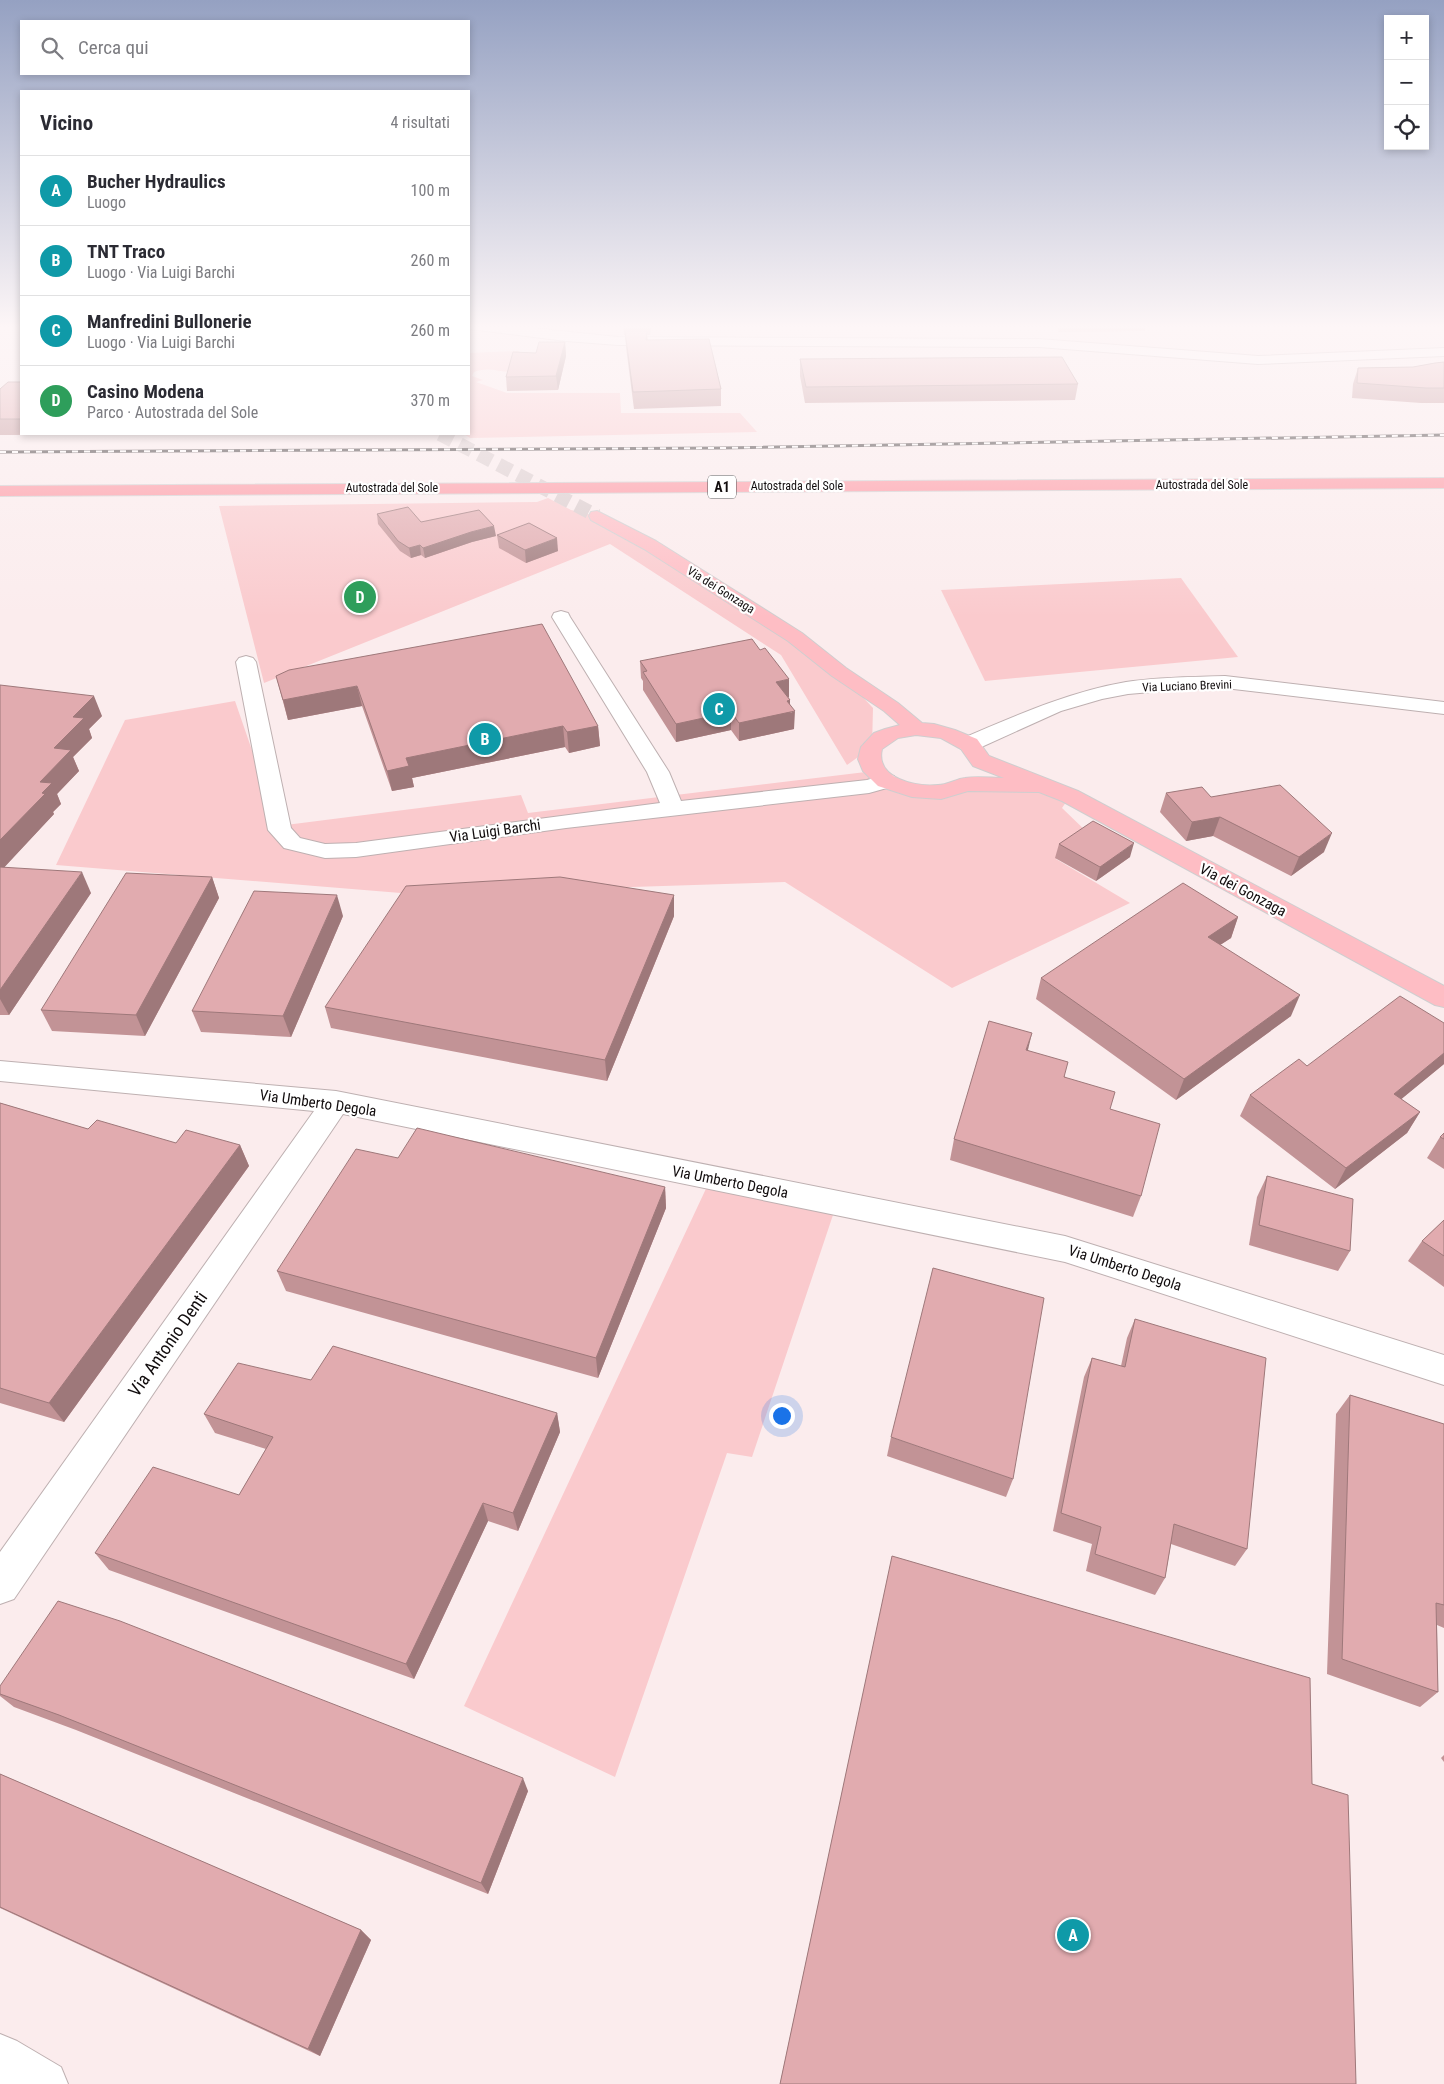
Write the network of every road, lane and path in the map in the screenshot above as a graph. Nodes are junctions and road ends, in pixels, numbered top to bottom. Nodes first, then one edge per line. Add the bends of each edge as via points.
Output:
1 (1444, 471) edge
2 (0, 477) edge
3 (1444, 483) edge
4 (0, 491) edge
5 (597, 516) tunnel mouth
6 (561, 617) dead end
7 (246, 662) dead end
8 (839, 672) junction
9 (1444, 708) edge
10 (916, 729) junction
11 (882, 738) junction
12 (975, 752) junction
13 (886, 781) junction
14 (966, 784) junction
15 (1039, 785) junction
16 (673, 808) junction
17 (1444, 998) edge
18 (0, 1071) edge
19 (336, 1102) junction
20 (1444, 1370) edge
21 (0, 1585) edge
22 (0, 2058) edge
23 (44, 2084) edge

1 - 2 highway, Autostrada del Sole / A1
3 - 4 highway, Autostrada del Sole / A1
5 - 8 main road, Via dei Gonzaga via 650,545 796,637
6 - 16 street via 658,772
7 - 16 street, Via Luigi Barchi via 280,830 292,843 325,851 356,850
8 - 10 main road, Via dei Gonzaga via 891,707
8 - 11 main road, Via dei Gonzaga via 874,708
9 - 12 street, Via Luciano Brevini via 1225,682 1128,688 1054,707
10 - 11 main road, Via dei Gonzaga
10 - 12 main road, Via dei Gonzaga via 934,730
11 - 13 main road via 872,747 869,759 874,771
12 - 14 main road via 980,770
12 - 15 main road, Via dei Gonzaga
13 - 14 main road, Via dei Gonzaga via 912,790 941,792
13 - 16 street, Via Luigi Barchi via 869,786
14 - 15 main road, Via dei Gonzaga
15 - 17 main road, Via dei Gonzaga via 1070,796
18 - 19 street, Via Umberto Degola
19 - 20 street, Via Umberto Degola via 1065,1249
19 - 21 street, Via Antonio Denti
22 - 23 street

